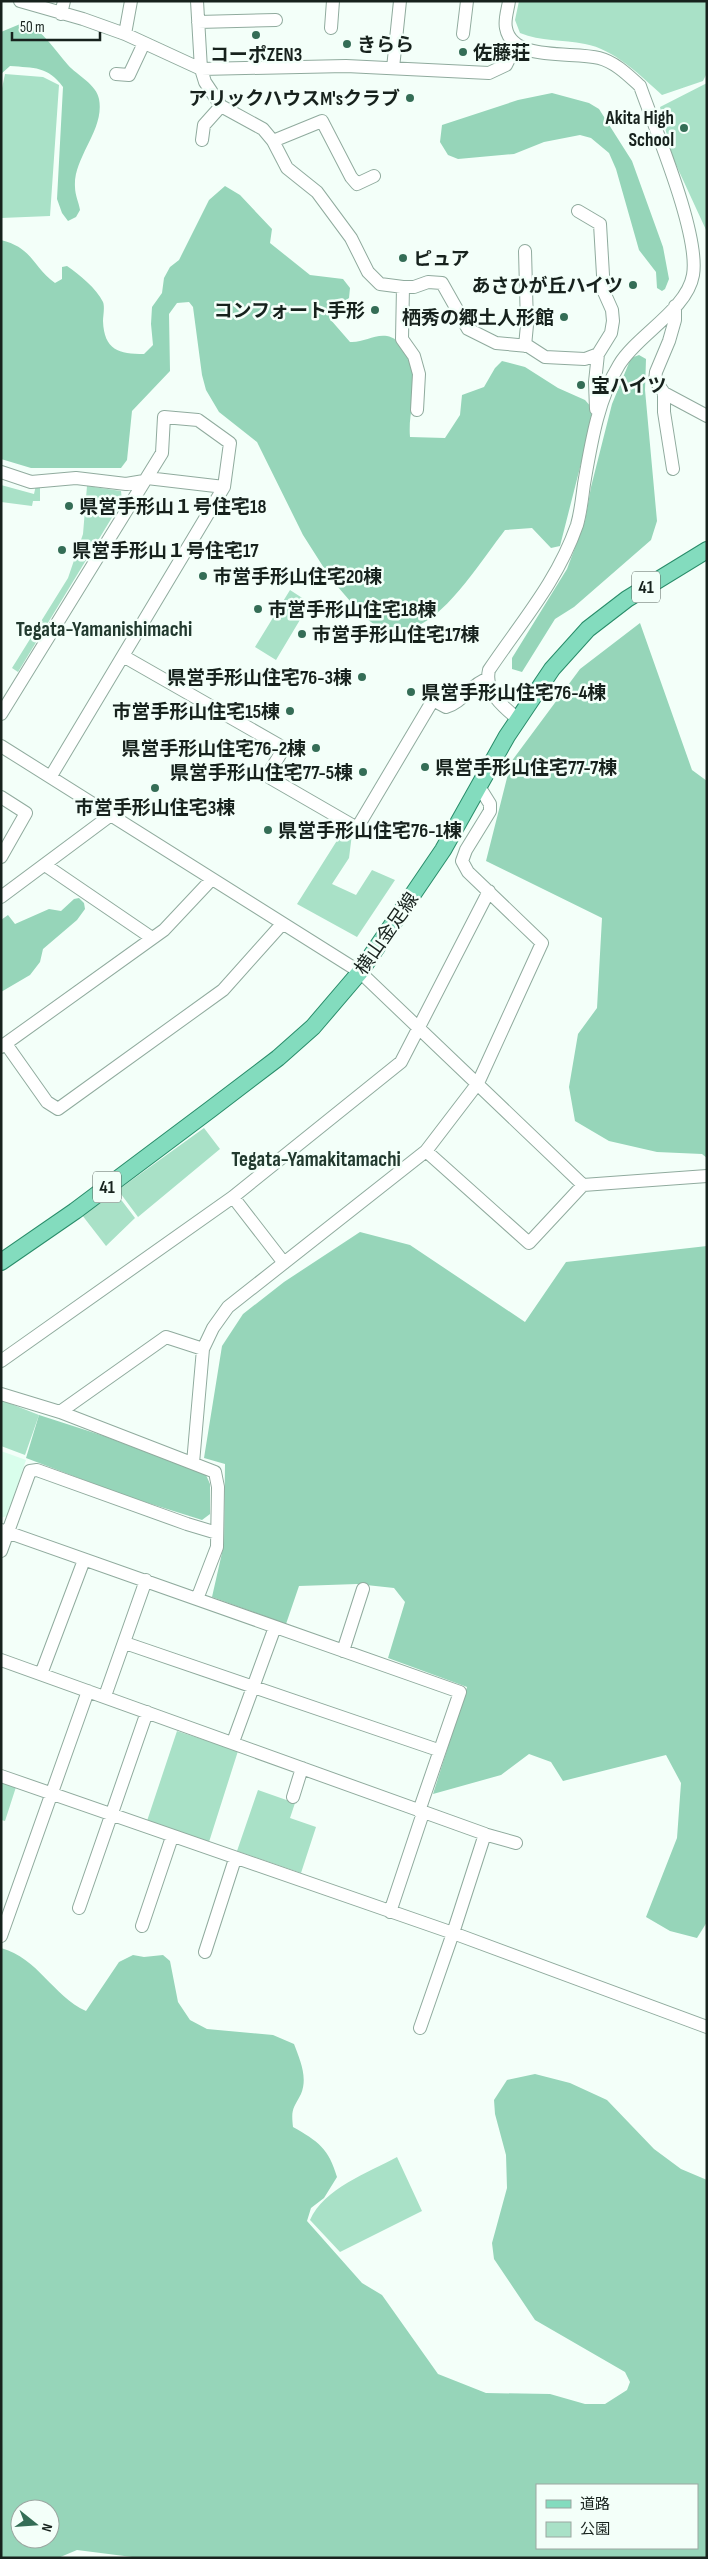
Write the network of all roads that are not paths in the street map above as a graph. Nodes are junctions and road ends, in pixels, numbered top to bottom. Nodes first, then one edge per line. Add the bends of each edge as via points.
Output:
1 (20, 1) edge
2 (131, 1) edge
3 (197, 1) edge
4 (333, 1) edge
5 (400, 1) edge
6 (466, 1) edge
7 (510, 1) edge
8 (63, 7) edge
9 (276, 20) dead end
10 (198, 22) junction
11 (331, 28) dead end
12 (125, 34) junction
13 (463, 34) dead end
14 (144, 43) junction
15 (516, 45) junction
16 (393, 68) junction
17 (201, 69) junction
18 (116, 74) dead end
19 (221, 106) junction
20 (202, 140) dead end
21 (273, 141) junction
22 (374, 176) dead end
23 (578, 211) dead end
24 (525, 251) dead end
25 (403, 287) junction
26 (675, 306) junction
27 (525, 346) junction
28 (598, 354) junction
29 (664, 393) junction
30 (417, 410) dead end
31 (707, 416) edge
32 (597, 423) junction
33 (673, 469) dead end
34 (1, 472) edge
35 (146, 480) junction
36 (224, 487) junction
37 (707, 550) edge
38 (123, 656) junction
39 (487, 678) junction
40 (1, 714) edge
41 (518, 719) junction
42 (1, 746) edge
43 (52, 776) junction
44 (480, 788) junction
45 (1, 797) edge
46 (111, 815) junction
47 (1, 856) edge
48 (45, 865) junction
49 (211, 880) junction
50 (489, 891) junction
51 (1, 897) edge
52 (282, 924) junction
53 (152, 938) junction
54 (360, 972) junction
55 (420, 1027) junction
56 (3, 1046) edge
57 (478, 1083) junction
58 (426, 1151) junction
59 (707, 1176) edge
60 (583, 1185) junction
61 (233, 1197) junction
62 (1, 1262) edge
63 (284, 1263) junction
64 (203, 1349) junction
65 (1, 1361) edge
66 (1, 1394) edge
67 (60, 1412) junction
68 (193, 1463) junction
69 (5, 1531) edge
70 (217, 1532) junction
71 (1, 1551) edge
72 (84, 1560) junction
73 (146, 1580) junction
74 (363, 1589) dead end
75 (197, 1598) junction
76 (275, 1627) junction
77 (125, 1643) junction
78 (343, 1651) junction
79 (1, 1660) edge
80 (41, 1674) junction
81 (253, 1685) junction
82 (88, 1691) junction
83 (105, 1696) junction
84 (147, 1712) junction
85 (233, 1742) junction
86 (438, 1750) junction
87 (302, 1768) junction
88 (1, 1776) edge
89 (51, 1794) junction
90 (293, 1797) dead end
91 (421, 1812) junction
92 (112, 1816) junction
93 (484, 1834) junction
94 (172, 1837) junction
95 (516, 1843) dead end
96 (235, 1859) junction
97 (80, 1908) dead end
98 (390, 1912) junction
99 (142, 1926) dead end
100 (454, 1933) junction
101 (1, 1936) edge
102 (205, 1952) dead end
103 (707, 2027) edge
104 (420, 2028) dead end

1 - 8 street
2 - 12 street
3 - 10 street
4 - 11 street
5 - 16 street
6 - 13 street
7 - 15 street via 506,27
8 - 12 street
9 - 10 street
10 - 17 street
12 - 14 street
14 - 17 street
14 - 18 street via 129,75
15 - 16 street via 506,65 489,73
15 - 26 street via 528,51 601,58 626,72 640,86 686,218 692,247 693,274 686,293
16 - 17 street
17 - 19 street via 205,82
19 - 20 street via 204,125
19 - 21 street via 263,129
21 - 22 street via 322,121 357,184
21 - 25 street via 287,168 317,192 351,238 368,272 380,284
23 - 28 street via 600,224 604,292 612,310 611,333
24 - 27 street
25 - 27 street via 442,283 468,329 496,343
25 - 30 street via 402,339 414,356 419,374
26 - 29 street via 669,342 656,372 655,380
26 - 32 street via 635,343 620,363 606,388
27 - 28 street via 545,357 585,359
28 - 32 street via 595,382
29 - 31 street
29 - 33 street
32 - 39 street via 582,508 562,562 534,609 489,670
34 - 35 street via 31,482 76,478 126,484
35 - 36 street
35 - 36 street via 162,453 164,417 198,420 230,443
35 - 40 street
36 - 38 street
37 - 41 main road, 横山金足線 / 41 via 627,599 588,630 552,669
38 - 39 street via 284,748 267,776 357,828 434,700 446,706 452,705 479,681
38 - 43 street
39 - 41 street via 495,698
41 - 44 main road, 横山金足線 / 41
42 - 43 street
43 - 46 street
44 - 50 street via 490,804 490,811 462,862
44 - 54 main road, 横山金足線 / 41 via 443,850
45 - 47 street via 26,813
46 - 48 street
46 - 49 street
48 - 51 street
48 - 53 street
49 - 52 street
49 - 53 street via 164,930
50 - 55 street
50 - 57 street via 542,943
52 - 54 street
52 - 56 street via 222,990 58,1109 48,1102
53 - 56 street
54 - 55 street
54 - 62 main road, 横山金足線 / 41 via 313,1027 278,1058 75,1211
55 - 57 street
55 - 61 street via 401,1062
57 - 58 street
57 - 60 street
58 - 60 street via 529,1243
58 - 63 street
59 - 60 street
61 - 63 street
61 - 65 street
63 - 64 street via 228,1308
64 - 67 street via 166,1336
64 - 68 street
66 - 67 street
67 - 68 street
68 - 70 street via 215,1472
69 - 70 street via 30,1471 37,1470
69 - 71 street
69 - 72 street
70 - 75 street via 217,1546
72 - 73 street
72 - 80 street
73 - 75 street
73 - 77 street
74 - 78 street
75 - 76 street
76 - 78 street
76 - 81 street
77 - 81 street
77 - 83 street
78 - 86 street via 460,1692
79 - 80 street
80 - 82 street
81 - 85 street
81 - 86 street
82 - 83 street
82 - 89 street
83 - 84 street
84 - 85 street
84 - 92 street
85 - 87 street
86 - 91 street
87 - 90 street
87 - 91 street
88 - 89 street
89 - 92 street
89 - 101 street
91 - 93 street
91 - 98 street
92 - 94 street
92 - 97 street
93 - 95 street
93 - 100 street
94 - 96 street
94 - 99 street
96 - 98 street
96 - 102 street
98 - 100 street
100 - 103 street
100 - 104 street

